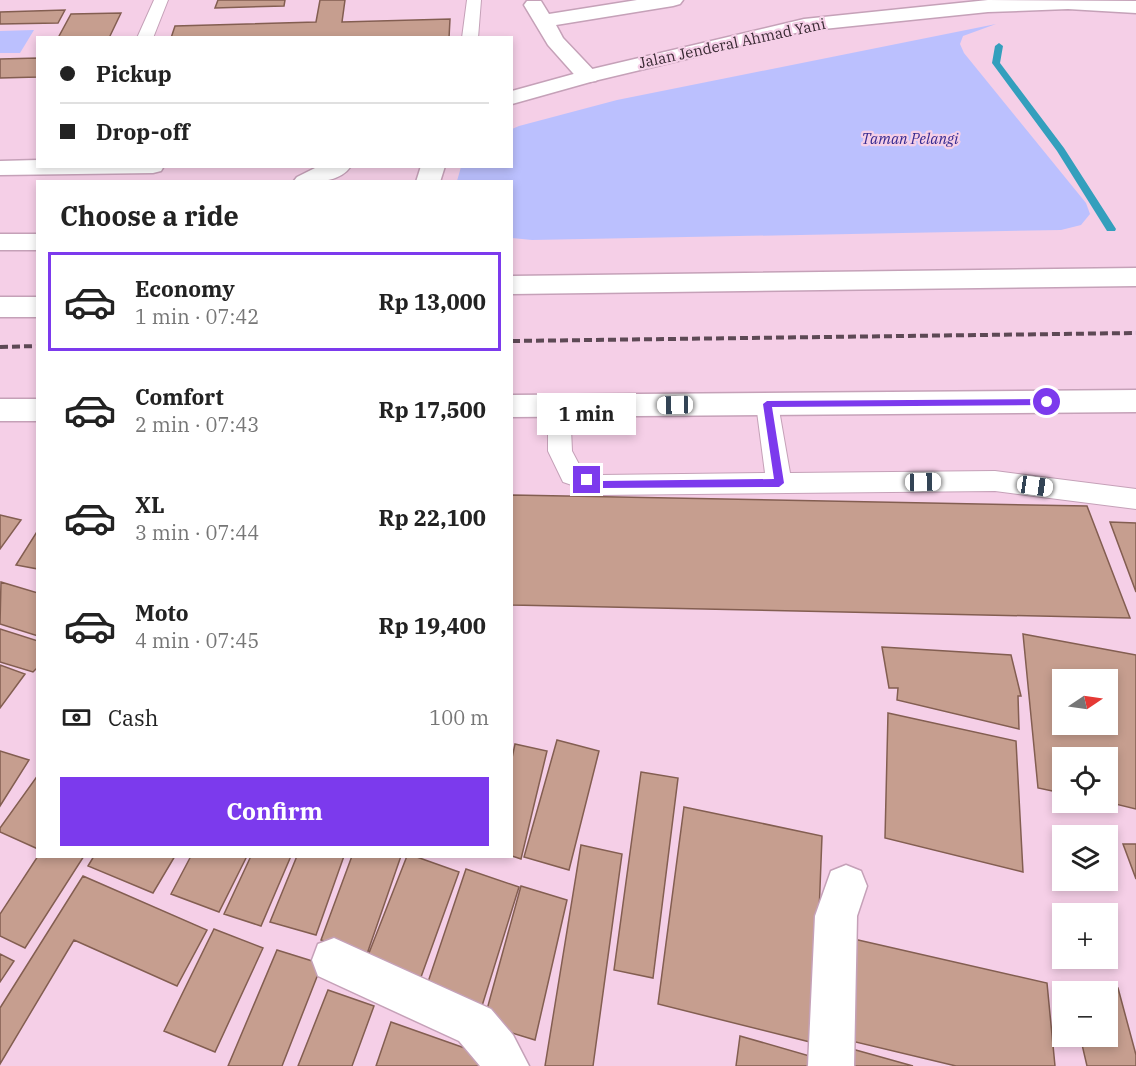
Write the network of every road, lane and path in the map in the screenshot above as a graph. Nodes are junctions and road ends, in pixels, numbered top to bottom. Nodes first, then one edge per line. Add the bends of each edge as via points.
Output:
1 (161, 0) edge
2 (474, 0) edge
3 (533, 0) edge
4 (673, 0) edge
5 (843, 2) dead end
6 (1136, 7) edge
7 (542, 21) junction
8 (804, 25) junction
9 (146, 36) edge
10 (470, 36) edge
11 (588, 76) junction
12 (513, 98) edge
13 (0, 168) edge
14 (36, 168) edge
15 (336, 168) edge
16 (309, 180) edge
17 (0, 242) edge
18 (36, 242) edge
19 (1136, 277) edge
20 (519, 282) edge
21 (36, 306) edge
22 (0, 307) edge
23 (1136, 402) edge
24 (767, 404) junction
25 (513, 406) edge
26 (559, 406) junction
27 (0, 410) edge
28 (36, 410) edge
29 (779, 483) junction
30 (1136, 499) edge
31 (846, 886) dead end
32 (334, 960) dead end
33 (506, 1066) edge
34 (831, 1066) edge

1 - 9 lane
2 - 10 lane
3 - 7 main road
4 - 7 main road
5 - 8 main road
6 - 8 main road, Jalan Jenderal Ahmad Yani via 1068,3 988,6
7 - 11 main road
8 - 11 main road, Jalan Jenderal Ahmad Yani
11 - 12 main road, Jalan Jenderal Ahmad Yani
13 - 14 main road
15 - 16 main road
17 - 18 main road
19 - 20 main road
21 - 22 main road
23 - 24 main road
24 - 26 main road
24 - 29 lane
25 - 26 main road
26 - 29 lane via 560,451 572,475 602,484
27 - 28 main road
29 - 30 lane via 995,481
31 - 34 main road via 836,916
32 - 33 main road via 475,1025

